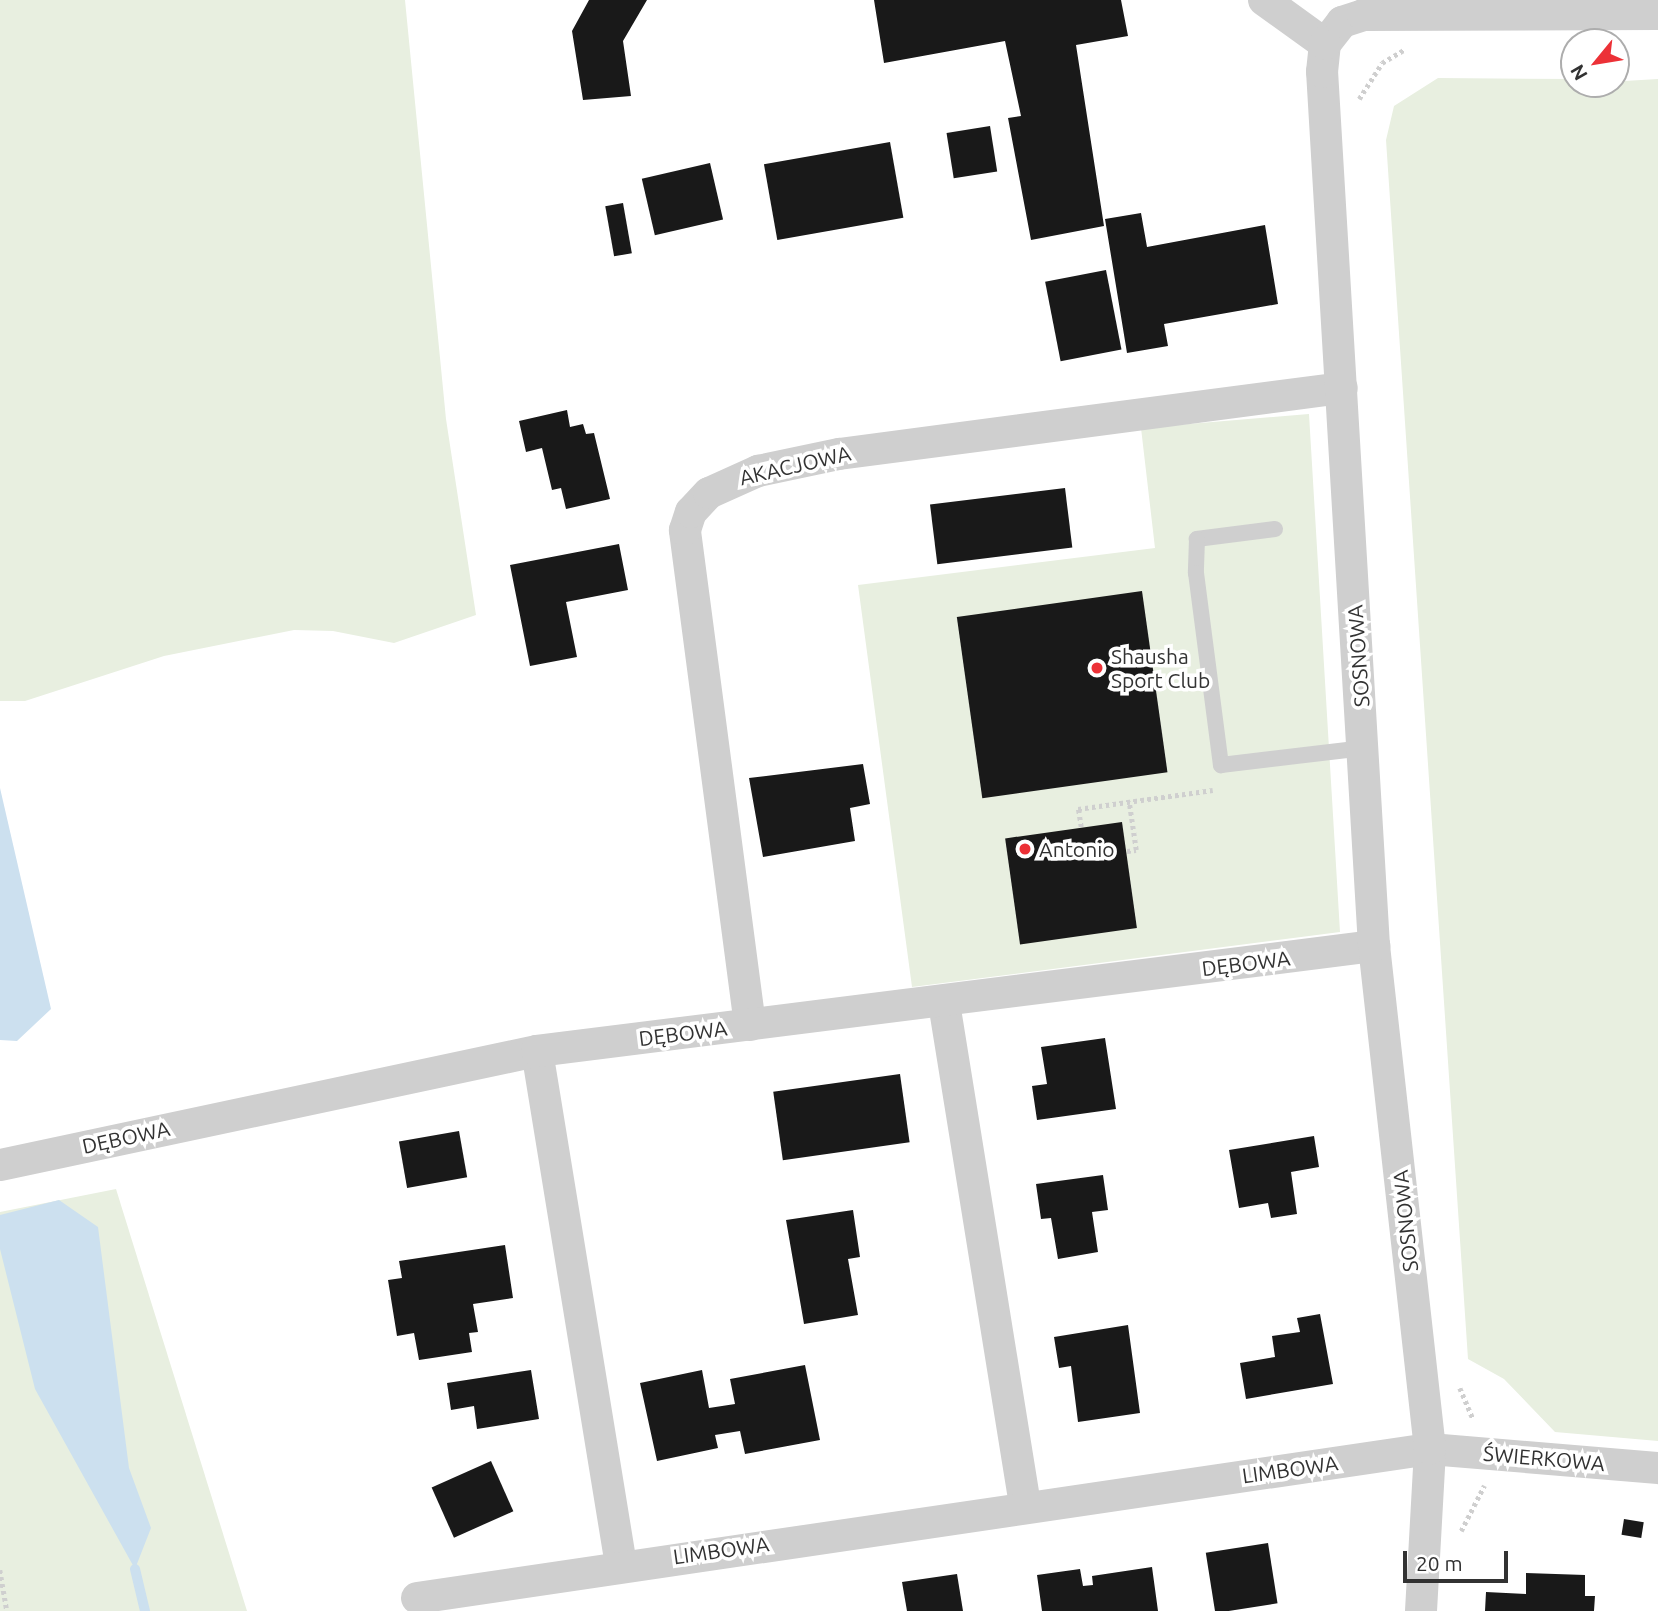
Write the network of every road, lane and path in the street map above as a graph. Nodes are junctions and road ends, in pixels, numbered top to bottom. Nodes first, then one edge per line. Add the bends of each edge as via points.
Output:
1 (1265, 0) edge
2 (1658, 14) edge
3 (1325, 44) junction
4 (1406, 49) dead end
5 (1358, 108) dead end
6 (1342, 388) junction
7 (1275, 529) dead end
8 (1364, 748) junction
9 (1222, 765) junction
10 (1129, 802) junction
11 (1081, 827) dead end
12 (1126, 851) dead end
13 (1374, 946) junction
14 (944, 1003) junction
15 (750, 1026) junction
16 (537, 1051) junction
17 (0, 1166) edge
18 (1459, 1379) dead end
19 (1430, 1449) junction
20 (1495, 1452) junction
21 (1658, 1468) edge
22 (1025, 1506) junction
23 (1456, 1539) dead end
24 (621, 1565) junction
25 (0, 1570) edge
26 (417, 1598) dead end
27 (7, 1611) edge
28 (1421, 1611) edge

1 - 3 street
2 - 3 street via 1363,15 1342,22
3 - 6 street, SOSNOWA via 1322,72
4 - 5 path via 1382,63 1359,97
6 - 8 street, SOSNOWA
6 - 15 street, AKACJOWA via 839,454 758,471 709,493 691,512 685,530
7 - 9 lane via 1197,539 1196,573
8 - 9 lane
8 - 13 street, SOSNOWA
9 - 10 path via 1224,788
10 - 11 path via 1078,809
10 - 12 path via 1136,849
13 - 14 street, DĘBOWA
13 - 19 street, SOSNOWA
14 - 15 street, DĘBOWA
14 - 22 street
15 - 16 street, DĘBOWA
16 - 17 street, DĘBOWA
16 - 24 street
18 - 20 path via 1468,1413 1496,1428
19 - 20 street, ŚWIERKOWA
19 - 22 street, LIMBOWA
19 - 28 street, SOSNOWA
20 - 21 street, ŚWIERKOWA
20 - 23 path via 1492,1471
22 - 24 street, LIMBOWA
24 - 26 street, LIMBOWA
25 - 27 path

